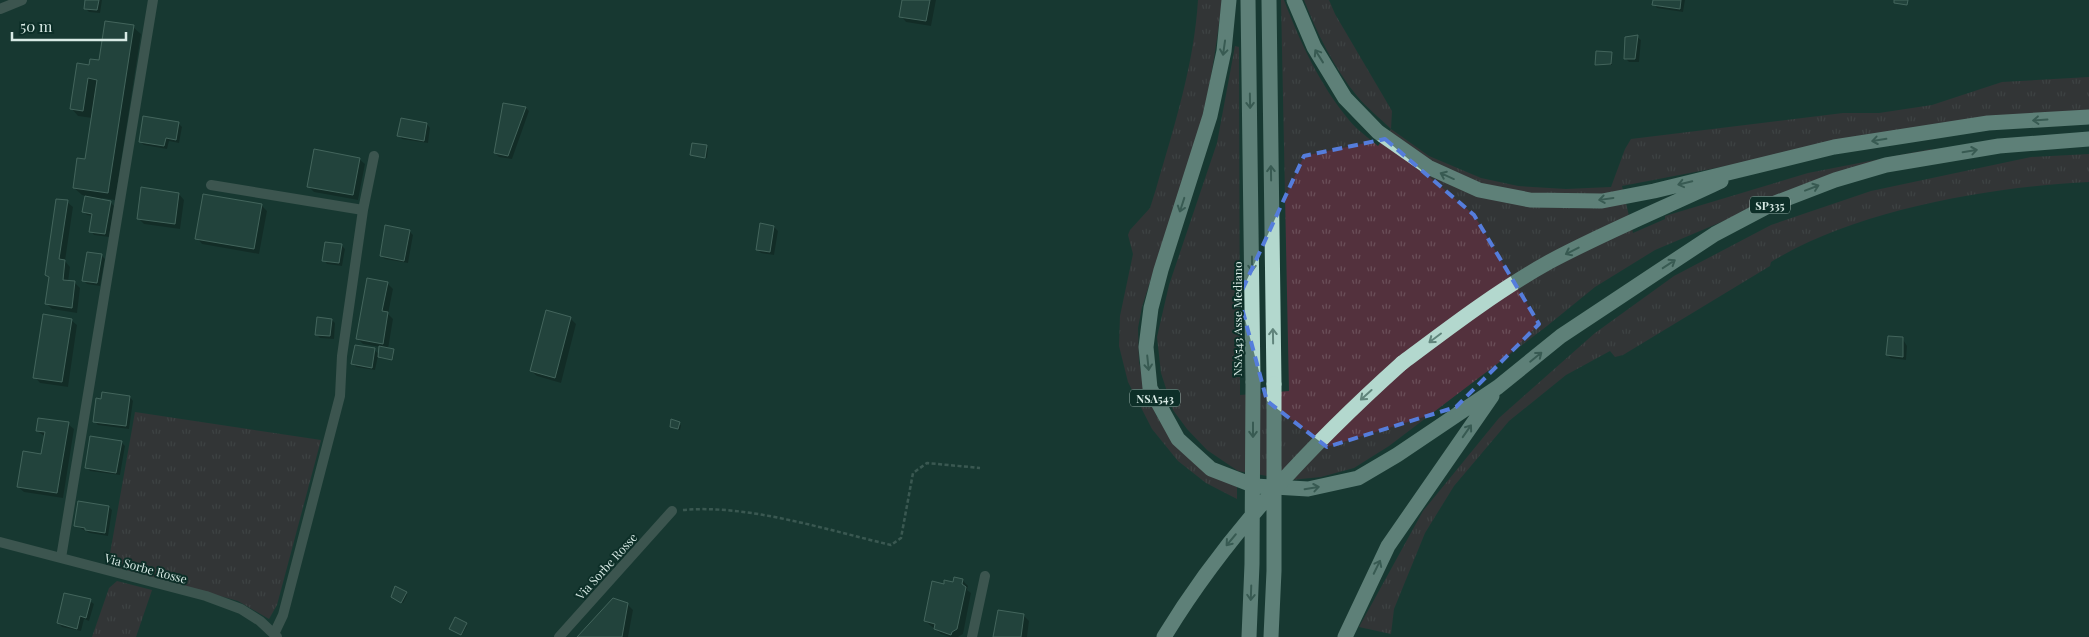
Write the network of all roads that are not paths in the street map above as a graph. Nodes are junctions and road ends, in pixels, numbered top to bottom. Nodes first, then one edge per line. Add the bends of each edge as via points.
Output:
1 (22, 0) edge
2 (153, 0) edge
3 (1229, 0) edge
4 (1248, 0) edge
5 (1269, 0) edge
6 (1294, 0) edge
7 (0, 9) edge
8 (2089, 117) edge
9 (2089, 138) edge
10 (374, 156) dead end
11 (1749, 167) junction
12 (211, 185) dead end
13 (363, 210) junction
14 (1498, 387) junction
15 (672, 511) road end
16 (0, 542) edge
17 (61, 558) junction
18 (985, 576) dead end
19 (276, 636) edge
20 (559, 637) edge
21 (972, 637) edge
22 (1164, 637) edge
23 (1249, 637) edge
24 (1271, 637) edge
25 (1345, 637) edge

1 - 7 street
2 - 17 street
3 -> 14 highway, NSA543 via 1224,51 1210,116 1161,270 1151,308 1146,347 1150,388 1178,439 1211,469 1246,483 1308,490 1358,478
4 -> 23 highway, NSA543 Asse Mediano, bridge via 1253,382
24 -> 5 highway, bridge via 1274,384
11 -> 6 highway via 1602,201 1530,200 1480,190 1428,168 1378,132 1345,98 1314,47
8 -> 11 highway via 1988,123 1834,147
14 -> 9 highway, SP335 via 1561,336 1715,234 1770,205 1886,165 1999,146
10 - 13 street
11 -> 22 highway, bridge via 1548,263 1481,304 1402,363 1351,409 1228,542
12 - 13 street
13 - 19 street via 342,356 340,396
25 -> 14 highway via 1388,546
15 - 20 street, Via Sorbe Rosse
16 - 17 street, Via Sorbe Rosse
17 - 19 street, Via Sorbe Rosse via 206,596 241,609
18 - 21 street

